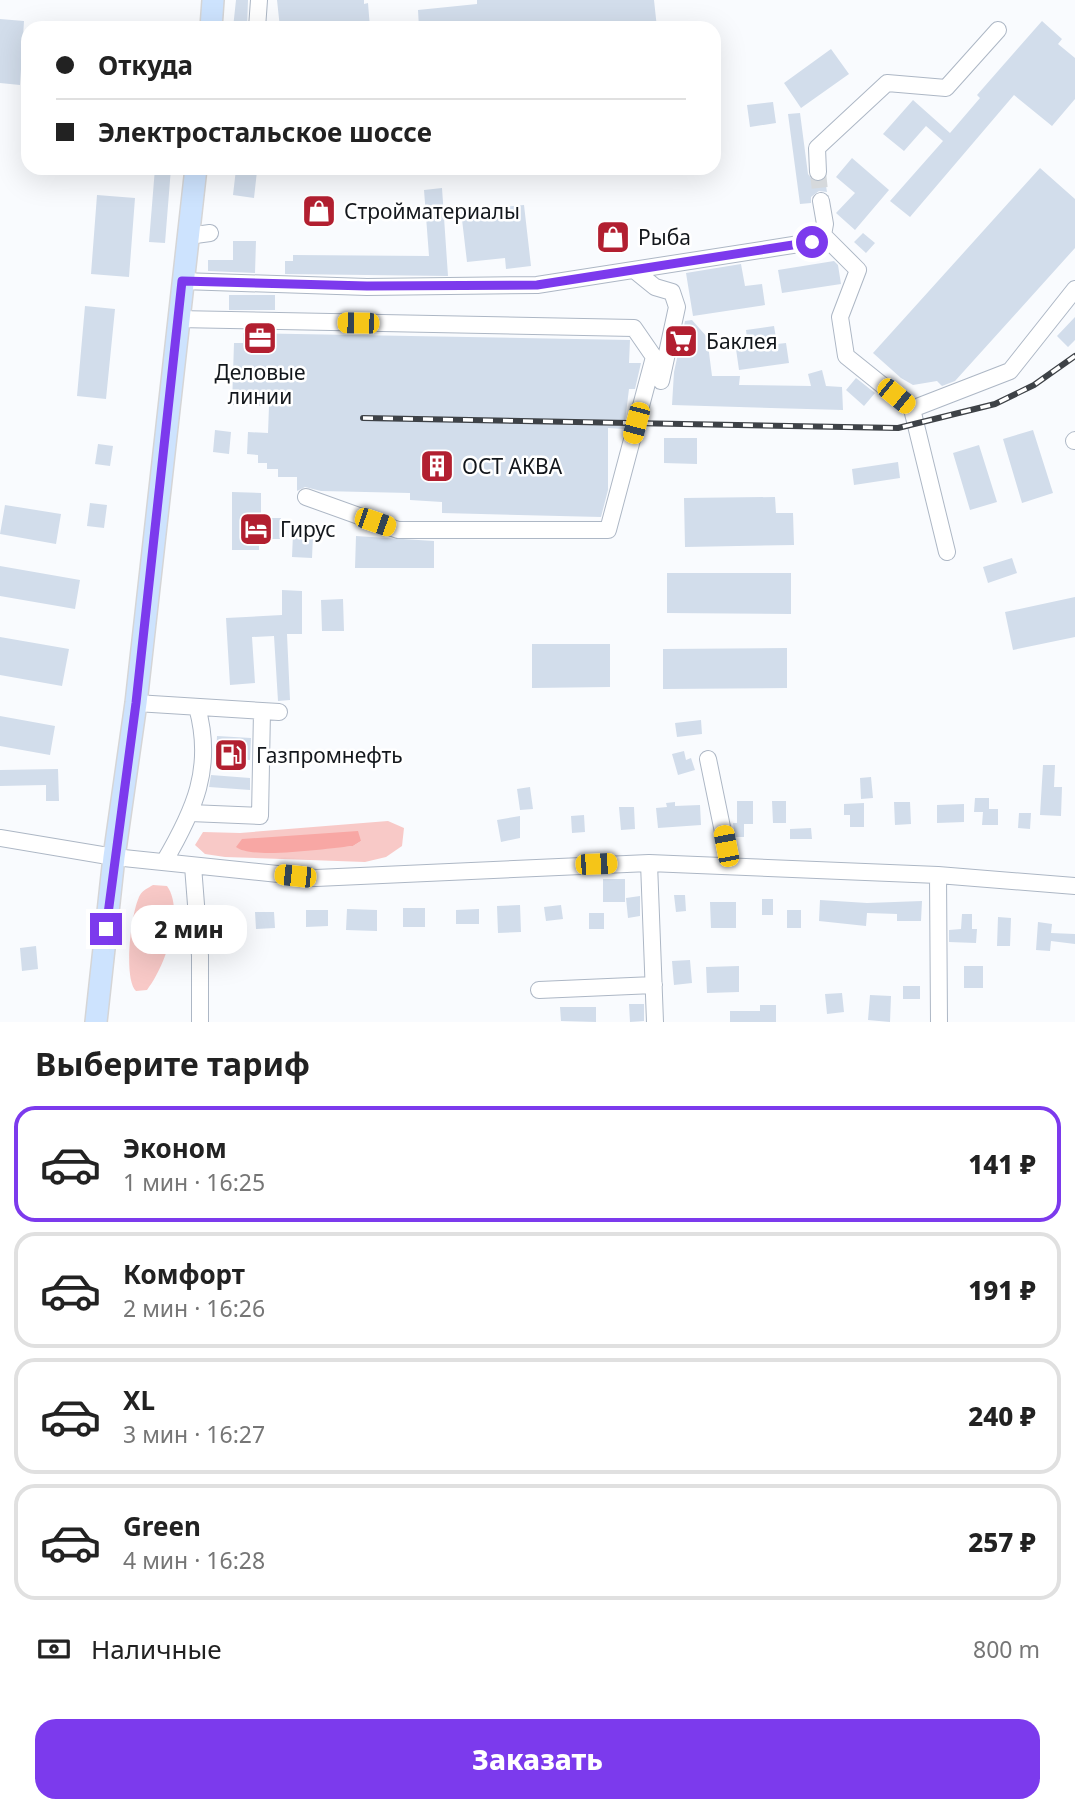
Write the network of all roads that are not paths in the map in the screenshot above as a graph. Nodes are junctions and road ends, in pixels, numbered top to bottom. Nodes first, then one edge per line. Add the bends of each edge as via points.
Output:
1 (214, 0) edge
2 (258, 0) edge
3 (212, 21) edge
4 (257, 21) edge
5 (998, 30) dead end
6 (818, 172) tunnel mouth
7 (195, 175) edge
8 (821, 201) tunnel mouth
9 (210, 233) dead end
10 (823, 235) junction
11 (188, 236) junction
12 (634, 270) junction
13 (182, 281) junction
14 (1075, 289) edge
15 (177, 319) junction
16 (661, 381) dead end
17 (912, 409) junction
18 (306, 497) dead end
19 (947, 552) dead end
20 (136, 703) junction
21 (197, 708) junction
22 (262, 711) junction
23 (279, 712) dead end
24 (708, 759) dead end
25 (190, 813) junction
26 (0, 838) edge
27 (114, 857) junction
28 (164, 862) junction
29 (649, 863) junction
30 (193, 866) junction
31 (730, 866) junction
32 (938, 875) junction
33 (1075, 886) edge
34 (654, 985) junction
35 (540, 990) dead end
36 (96, 1022) edge
37 (200, 1022) edge
38 (655, 1022) edge
39 (939, 1022) edge

1 - 3 main road
2 - 4 street
5 - 6 street via 946,88 887,83 817,148
7 - 11 main road
8 - 10 street
9 - 11 street
10 - 12 street via 812,242 775,249
10 - 17 street via 858,270 840,317 846,356
11 - 13 main road
12 - 13 street via 537,285
12 - 16 street via 655,287 672,292 677,307
13 - 15 main road
14 - 17 street via 1010,371
15 - 18 street via 634,328 654,357 608,530 397,530
15 - 20 main road
17 - 19 street
20 - 21 street
20 - 27 main road
21 - 22 street
21 - 25 street via 202,756 197,800
22 - 23 street
22 - 25 street via 260,816
24 - 31 street
25 - 28 street
26 - 27 street
27 - 28 street
27 - 36 main road
28 - 30 street
29 - 30 street via 316,878
29 - 31 street
29 - 34 street
30 - 37 street
31 - 32 street
32 - 33 street
32 - 39 street
34 - 35 street
34 - 38 street

